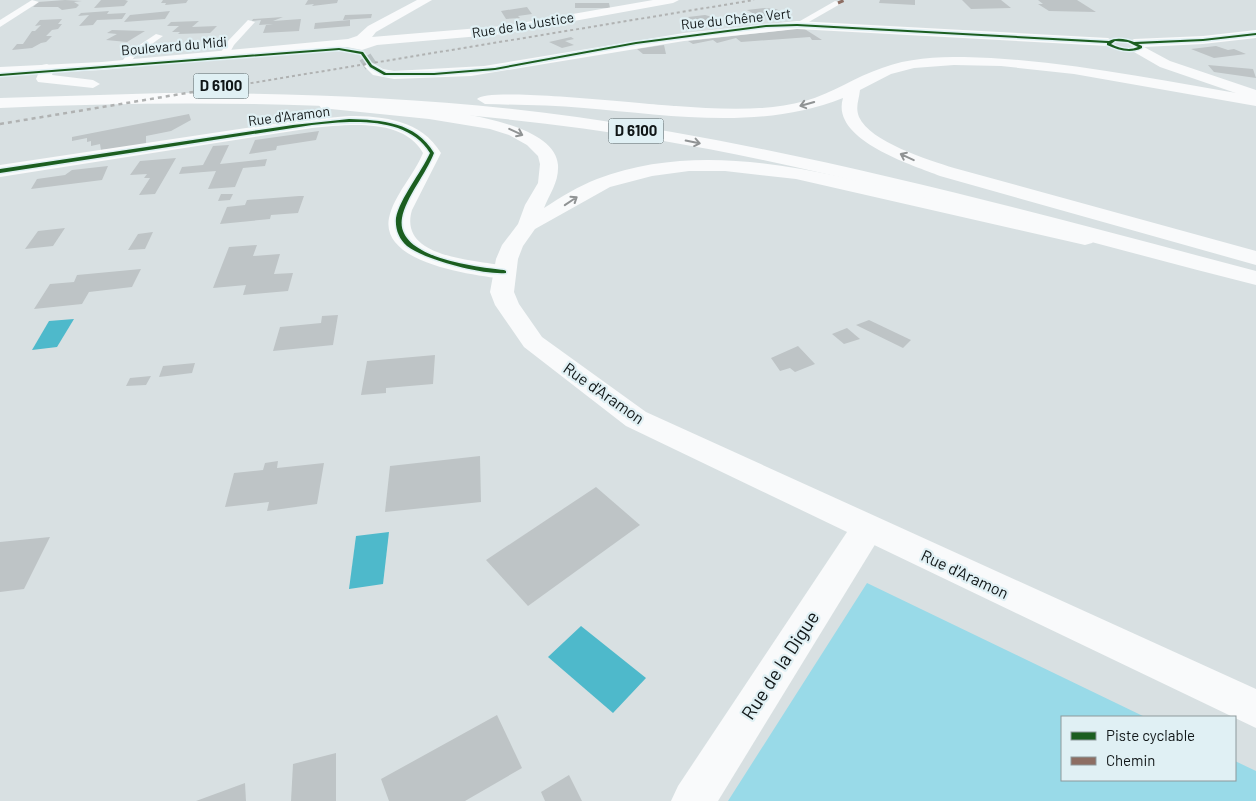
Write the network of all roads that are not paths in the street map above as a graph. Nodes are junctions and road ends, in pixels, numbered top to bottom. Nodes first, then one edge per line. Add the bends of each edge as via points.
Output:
1 (426, 0) edge
2 (673, 0) edge
3 (35, 2) dead end
4 (838, 3) dead end
5 (251, 22) dead end
6 (0, 24) edge
7 (797, 25) junction
8 (1256, 34) edge
9 (159, 36) dead end
10 (1132, 47) junction
11 (364, 49) junction
12 (225, 54) junction
13 (126, 64) junction
14 (47, 68) junction
15 (0, 71) edge
16 (1190, 74) junction
17 (1131, 80) junction
18 (147, 87) junction
19 (853, 88) junction
20 (1180, 88) junction
21 (0, 93) edge
22 (1256, 95) edge
23 (243, 98) junction
24 (485, 99) junction
25 (1256, 101) edge
26 (0, 103) edge
27 (0, 171) edge
28 (528, 225) junction
29 (1256, 258) edge
30 (504, 272) junction
31 (1256, 278) edge
32 (868, 529) junction
33 (1256, 709) edge
34 (693, 801) edge

1 - 11 main road via 372,29
2 - 11 main road, Rue de la Justice via 503,30
3 - 6 lane
4 - 7 lane
5 - 12 lane
7 - 10 main road, Rue du Chêne Vert via 1108,42 1119,40
7 - 11 main road, Rue du Chêne Vert via 636,43 495,69 394,75 378,72
8 - 10 main road
9 - 13 lane via 132,54
10 - 16 main road
10 - 17 main road via 1143,62
11 - 12 main road, Boulevard du Midi
12 - 13 main road, Boulevard du Midi
13 - 14 main road, Boulevard du Midi
14 - 15 main road, Boulevard du Midi
14 - 18 main road via 43,79
16 - 20 main road via 1199,83
16 - 22 main road
17 - 19 main road via 1026,64 954,61 888,70
17 - 20 main road
18 - 21 main road, D 6100
18 - 24 main road, D 6100 via 360,89
19 -> 24 main road via 806,106 754,113 645,110 555,101
29 -> 19 main road via 916,161 874,140 857,127 849,106
20 - 25 main road
23 - 26 main road, D 6100
23 -> 28 main road via 429,114 515,131 533,141 546,154 549,164 547,183
23 -> 31 main road, D 6100 via 365,101 442,107 517,114 659,135 942,197
24 - 29 main road, D 6100 via 647,120 784,146 884,167
27 - 30 main road, Rue d'Aramon via 289,128 357,121 381,123 417,135 432,153 398,221 402,235 415,248 438,259
28 - 30 main road via 514,245
28 -> 31 main road via 588,189 613,179 679,166 750,166 787,170
30 - 32 main road, Rue d'Aramon via 502,292 507,305 533,342 636,419
32 - 33 main road, Rue d'Aramon
32 - 34 main road, Rue de la Digue

